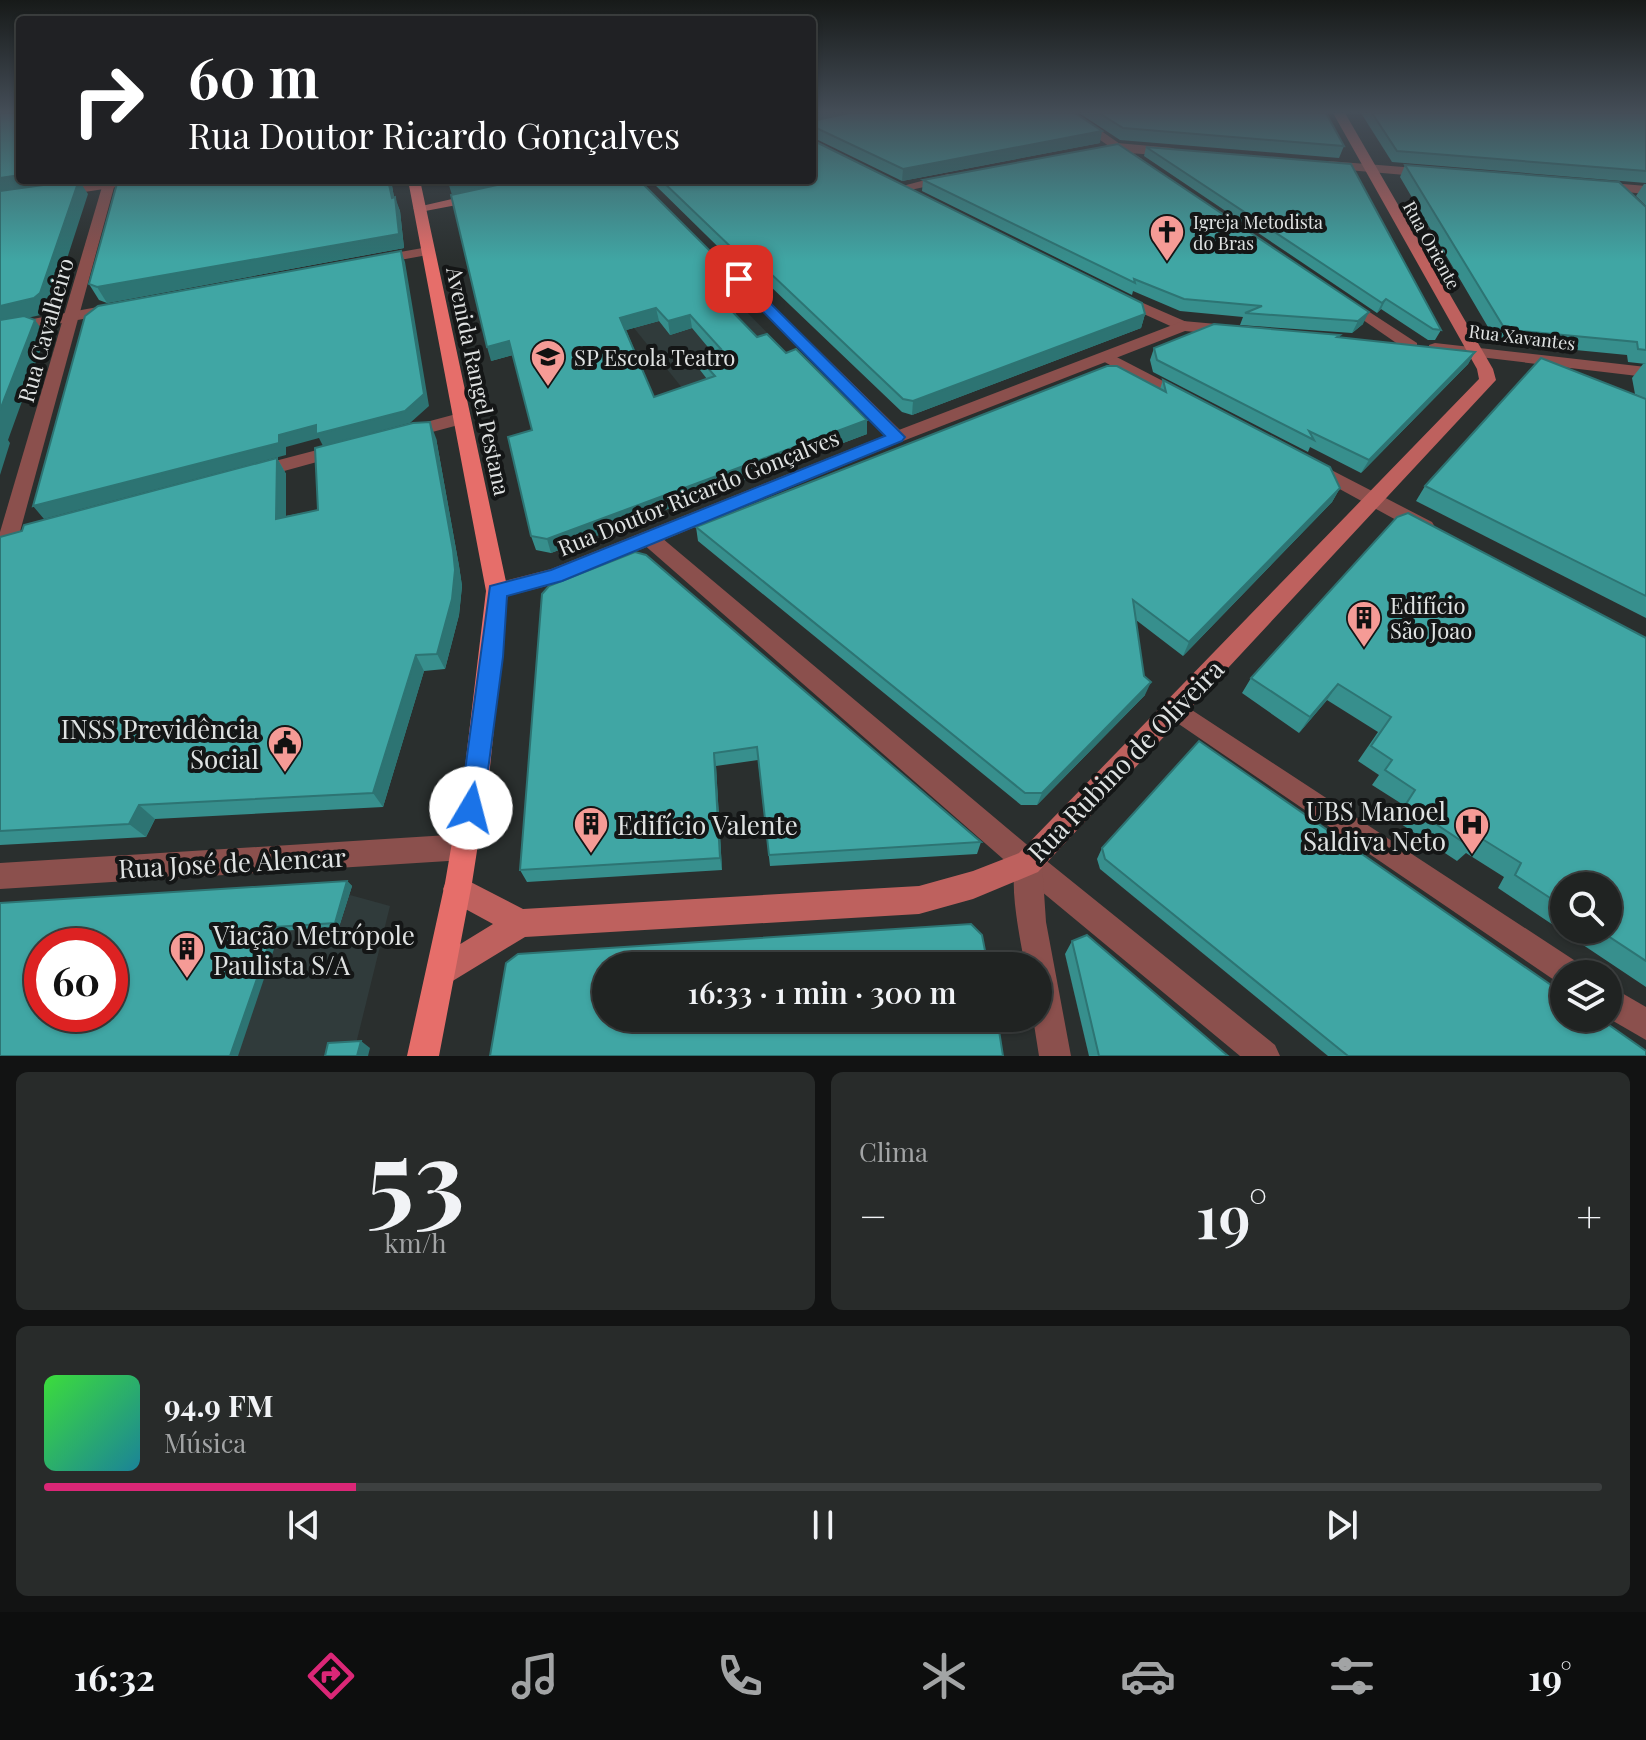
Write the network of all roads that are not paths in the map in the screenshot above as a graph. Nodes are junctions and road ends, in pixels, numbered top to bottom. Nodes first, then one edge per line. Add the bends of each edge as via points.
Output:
1 (1140, 162) edge
2 (1366, 162) edge
3 (1314, 163) edge
4 (1369, 168) junction
5 (1150, 169) edge
6 (1435, 173) edge
7 (969, 174) edge
8 (99, 184) edge
9 (109, 184) edge
10 (415, 184) edge
11 (1585, 185) edge
12 (1616, 187) junction
13 (1646, 190) edge
14 (44, 194) edge
15 (489, 195) edge
16 (929, 202) edge
17 (1635, 207) edge
18 (420, 208) junction
19 (705, 246) edge
20 (428, 251) junction
21 (357, 264) edge
22 (1326, 288) edge
23 (1106, 291) edge
24 (130, 306) edge
25 (72, 317) junction
26 (1183, 326) junction
27 (0, 330) edge
28 (1244, 331) edge
29 (1380, 343) edge
30 (1411, 346) junction
31 (1473, 351) junction
32 (1107, 357) junction
33 (1526, 358) junction
34 (1646, 372) edge
35 (1591, 385) edge
36 (1201, 408) edge
37 (460, 419) junction
38 (897, 437) junction
39 (386, 438) edge
40 (357, 446) edge
41 (1298, 459) edge
42 (240, 477) edge
43 (1375, 501) junction
44 (31, 533) edge
45 (1445, 537) edge
46 (649, 538) junction
47 (4, 540) edge
48 (497, 591) junction
49 (1175, 709) junction
50 (464, 847) junction
51 (1028, 863) junction
52 (0, 876) edge
53 (457, 889) junction
54 (521, 923) junction
55 (1550, 961) edge
56 (441, 972) junction
57 (1622, 1009) edge
58 (1646, 1025) edge
59 (423, 1056) edge
60 (1055, 1056) edge
61 (1264, 1056) edge

1 - 5 street
2 - 4 main road, Rua Oriente
3 - 4 street
4 - 6 street
4 - 31 main road, Rua Oriente
7 - 16 street via 895,185
8 - 14 street
9 - 25 street, Rua Cavalheiro
10 - 18 main road, Avenida Rangel Pestana
11 - 12 street
12 - 13 street
12 - 17 street
15 - 18 main road
18 - 20 main road, Avenida Rangel Pestana
19 - 38 street
20 - 21 street
20 - 37 main road, Avenida Rangel Pestana
22 - 30 street
23 - 26 street
24 - 25 street
25 - 27 street
25 - 47 street, Rua Cavalheiro
26 - 28 street
26 - 32 street, Rua Doutor Ricardo Gonçalves
29 - 30 street, Rua Xavantes
30 - 31 street, Rua Xavantes
31 - 33 street, Rua Xavantes
31 - 43 main road, Rua Rubino de Oliveira via 1488,375 1485,386
32 - 36 street
32 - 38 street, Rua Doutor Ricardo Gonçalves
33 - 34 street, Rua Xavantes
33 - 35 street
37 - 39 street
37 - 48 main road, Avenida Rangel Pestana
38 - 46 street, Rua Doutor Ricardo Gonçalves
40 - 42 street
41 - 43 street
43 - 45 street
43 - 49 main road, Rua Rubino de Oliveira
44 - 47 street
46 - 48 street, Rua Doutor Ricardo Gonçalves via 555,576
46 - 51 street
48 - 50 main road, Avenida Rangel Pestana via 493,657
49 - 51 main road, Rua Rubino de Oliveira
49 - 55 street
50 - 52 street, Rua José de Alencar
50 - 53 main road, Avenida Rangel Pestana
51 - 54 main road, Rua Rubino de Oliveira via 919,900
51 - 60 street via 1032,922
51 - 61 street
53 - 54 main road
53 - 56 main road, Avenida Rangel Pestana
54 - 56 main road, Rua Rubino de Oliveira
56 - 59 main road, Avenida Rangel Pestana
57 - 58 street

